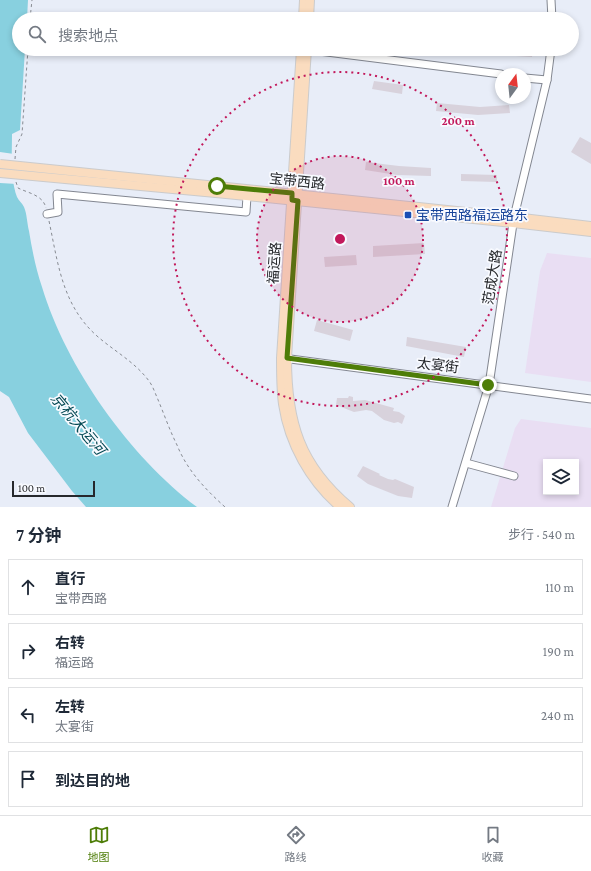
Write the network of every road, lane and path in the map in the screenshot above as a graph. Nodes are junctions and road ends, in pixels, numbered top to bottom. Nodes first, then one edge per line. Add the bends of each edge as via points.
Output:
1 (32, 0) edge
2 (304, 0) edge
3 (310, 0) edge
4 (552, 0) edge
5 (31, 12) edge
6 (303, 12) edge
7 (309, 12) edge
8 (552, 12) edge
9 (28, 56) edge
10 (304, 56) edge
11 (359, 56) edge
12 (550, 56) edge
13 (495, 73) edge
14 (531, 79) edge
15 (547, 80) junction
16 (15, 159) dead end
17 (0, 164) edge
18 (0, 173) edge
19 (16, 182) dead end
20 (217, 189) junction
21 (247, 196) junction
22 (295, 197) junction
23 (47, 214) junction
24 (513, 220) junction
25 (591, 226) edge
26 (591, 232) edge
27 (284, 358) junction
28 (488, 385) junction
29 (591, 398) edge
30 (466, 463) junction
31 (312, 471) junction
32 (514, 476) dead end
33 (225, 507) edge
34 (340, 507) edge
35 (350, 507) edge
36 (452, 507) edge

1 - 5 path
2 - 6 main road
3 - 7 main road
4 - 8 street
9 - 16 path via 22,134 16,147
10 - 22 main road, 福运路
11 - 13 street
12 - 15 street, 范成大路
14 - 15 street
15 - 24 street, 范成大路
17 - 20 main road, 宝带西路, bridge
18 - 20 main road, 宝带西路, bridge
19 - 23 path via 18,188 41,198
20 - 21 main road, 宝带西路
20 - 22 main road, 宝带西路
21 - 22 main road, 宝带西路
21 - 23 street via 246,212 57,194 58,212
22 - 24 main road, 宝带西路
22 - 27 main road, 福运路
23 - 33 path via 63,287 72,304 95,334 135,365 149,382 187,465 204,487
24 - 25 main road, 宝带西路
24 - 26 main road, 宝带西路
24 - 28 street, 范成大路
27 - 28 street, 太宴街
27 - 31 main road, 福运路 via 282,392 286,422 296,448
28 - 29 street, 太宴街
28 - 30 street, 范成大路
30 - 32 street
30 - 36 street, 范成大路
31 - 34 main road via 320,486
31 - 35 main road

